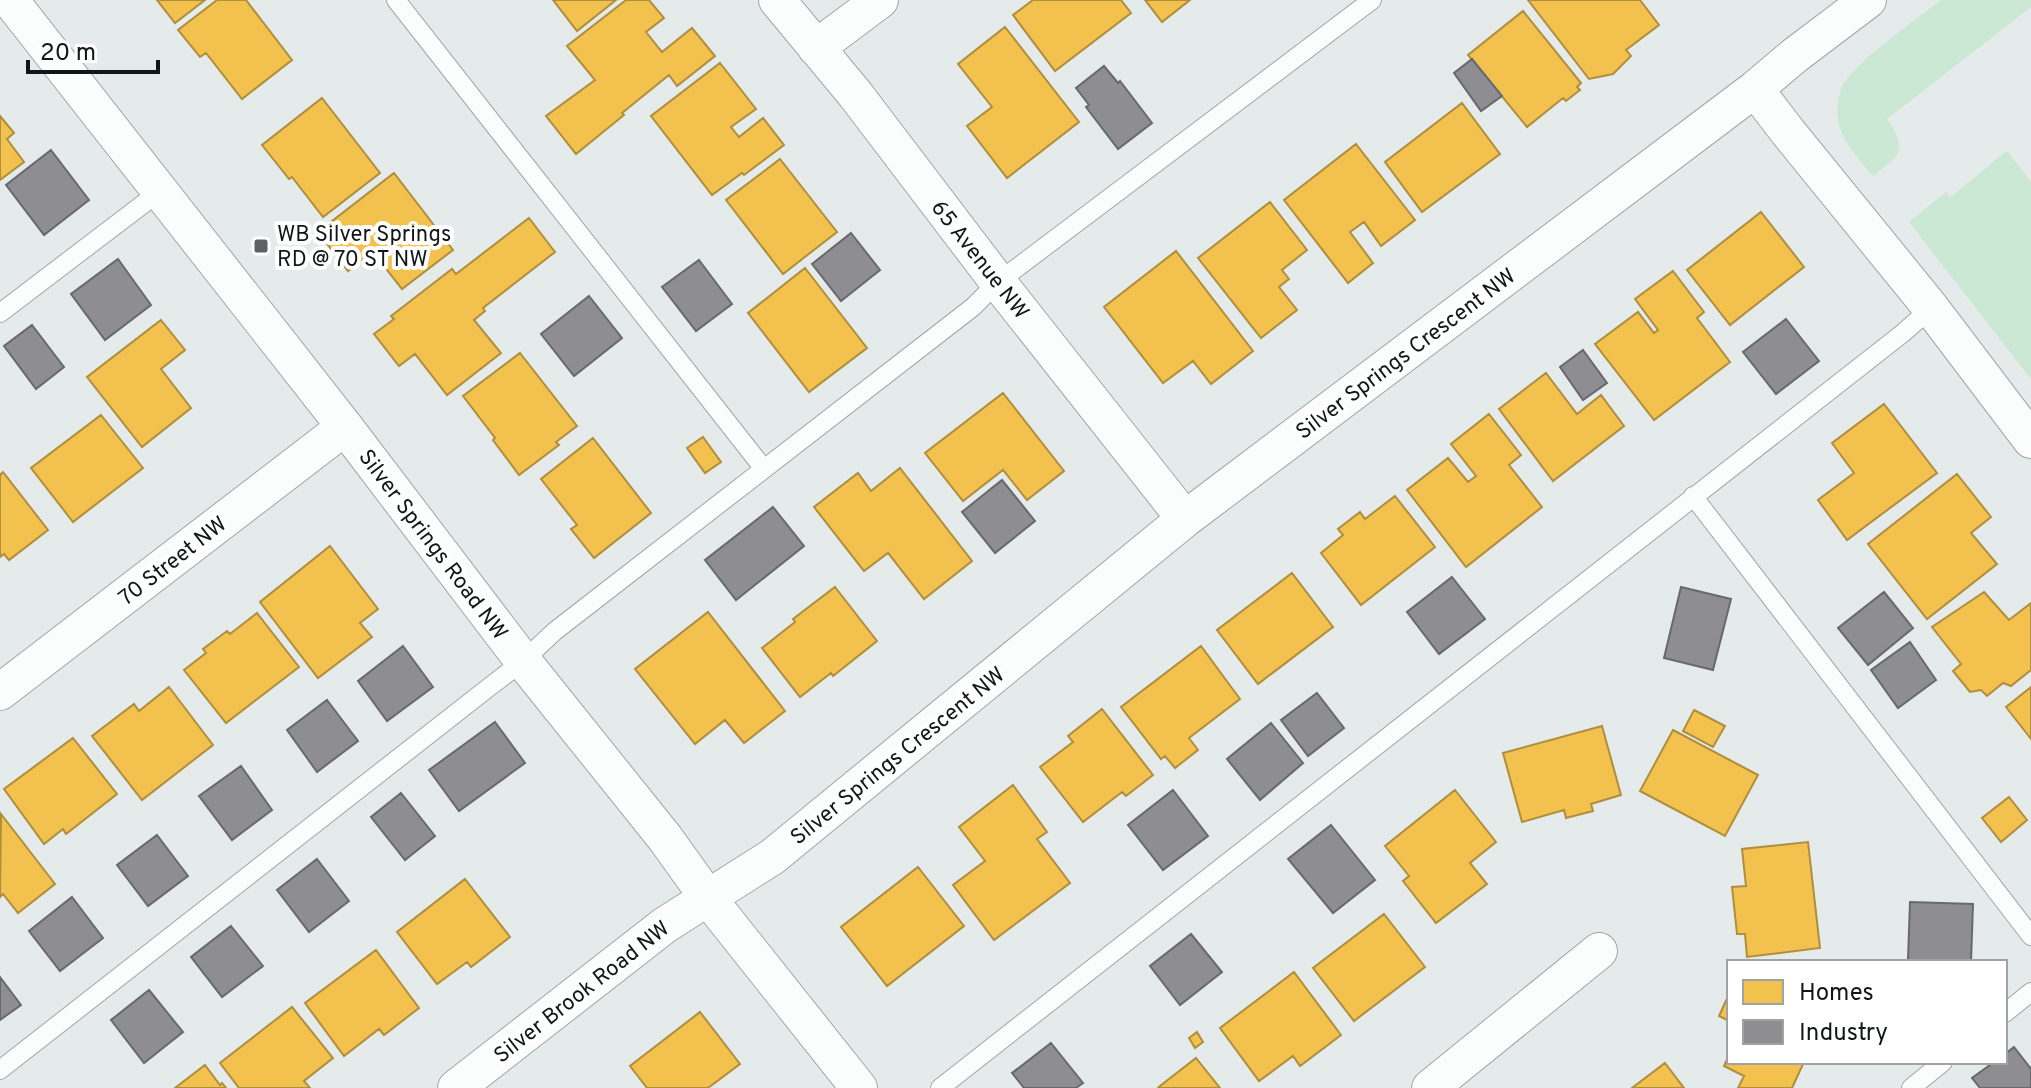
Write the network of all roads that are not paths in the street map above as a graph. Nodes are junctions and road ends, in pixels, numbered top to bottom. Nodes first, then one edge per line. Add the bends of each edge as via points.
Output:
1 (10, 0) edge
2 (396, 0) edge
3 (777, 0) edge
4 (880, 0) edge
5 (1372, 0) edge
6 (1868, 0) edge
7 (816, 48) junction
8 (1755, 89) junction
9 (159, 192) junction
10 (998, 282) junction
11 (1931, 308) junction
12 (0, 313) edge
13 (345, 427) junction
14 (2031, 440) edge
15 (764, 469) junction
16 (1693, 496) junction
17 (1185, 519) junction
18 (523, 661) junction
19 (0, 692) edge
20 (708, 898) junction
21 (2031, 936) edge
22 (1599, 951) dead end
23 (2031, 992) edge
24 (2007, 1011) edge
25 (1941, 1064) edge
26 (0, 1070) edge
27 (456, 1088) edge
28 (859, 1088) edge
29 (940, 1088) edge
30 (1430, 1088) edge
31 (1911, 1088) edge

1 - 9 street, Silver Springs Road NW
2 - 15 lane
3 - 7 street, 65 Avenue NW
4 - 7 street
5 - 10 lane
6 - 8 street, Silver Springs Crescent NW
7 - 10 street, 65 Avenue NW
8 - 11 street
8 - 17 street, Silver Springs Crescent NW
9 - 12 lane
9 - 13 street, Silver Springs Road NW
10 - 15 lane
10 - 17 street, 65 Avenue NW
11 - 14 street
11 - 16 lane
13 - 18 street, Silver Springs Road NW
13 - 19 street, 70 Street NW
15 - 18 lane
16 - 21 lane
16 - 29 lane
17 - 20 street, Silver Springs Crescent NW via 772,857
18 - 20 street, Silver Springs Road NW
18 - 26 lane
20 - 27 street, Silver Brook Road NW via 665,925
20 - 28 street, Silver Springs Road NW
22 - 30 street
23 - 24 lane
25 - 31 lane

